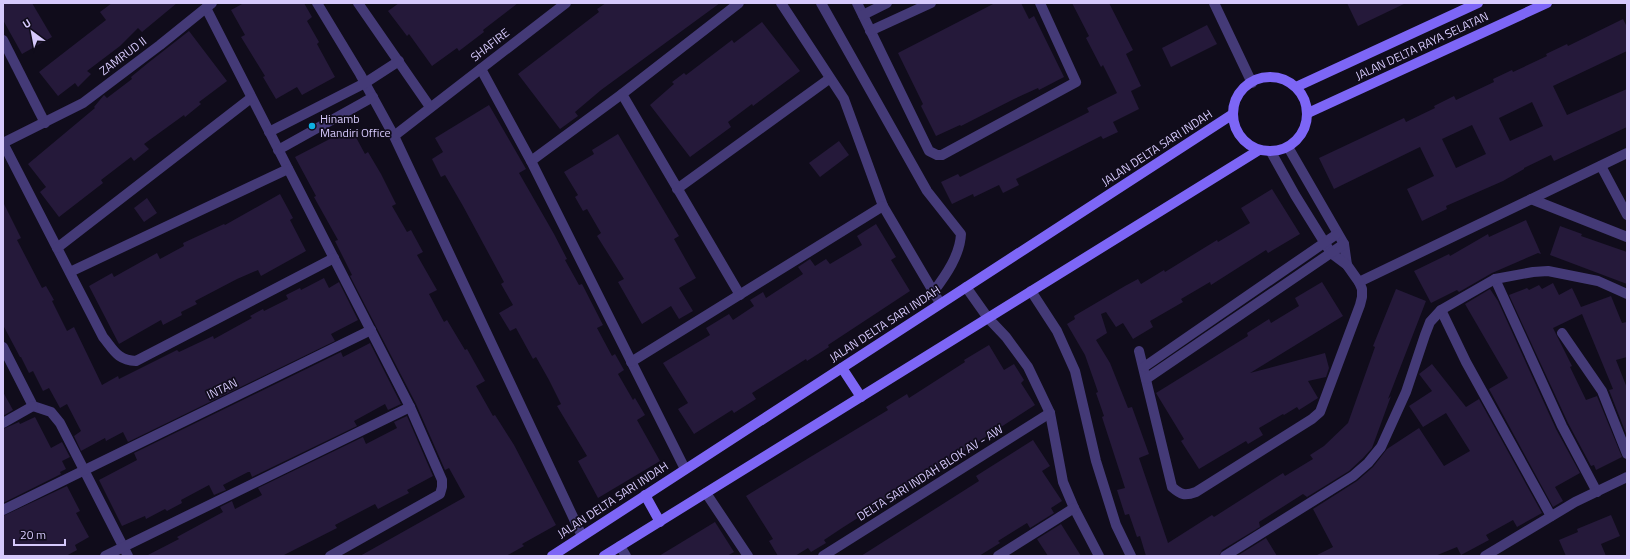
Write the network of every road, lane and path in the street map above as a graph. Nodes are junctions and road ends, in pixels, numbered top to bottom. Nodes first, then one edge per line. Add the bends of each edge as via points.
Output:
1 (317, 3) edge
2 (566, 3) edge
3 (739, 3) edge
4 (781, 3) edge
5 (821, 3) edge
6 (857, 3) edge
7 (887, 3) edge
8 (931, 3) edge
9 (1040, 3) edge
10 (1214, 3) edge
11 (1478, 3) edge
12 (1547, 3) edge
13 (361, 4) edge
14 (209, 5) edge
15 (863, 15) junction
16 (870, 31) junction
17 (3, 40) edge
18 (399, 61) junction
19 (481, 69) junction
20 (830, 79) junction
21 (365, 82) junction
22 (1252, 83) junction
23 (1296, 87) junction
24 (622, 94) junction
25 (373, 97) junction
26 (251, 98) junction
27 (430, 106) junction
28 (1308, 113) junction
29 (1233, 114) junction
30 (46, 123) junction
31 (269, 132) junction
32 (394, 136) junction
33 (3, 143) edge
34 (1288, 147) junction
35 (278, 150) junction
36 (1259, 150) junction
37 (1271, 152) junction
38 (1627, 153) edge
39 (531, 161) junction
40 (1600, 166) junction
41 (288, 169) junction
42 (677, 189) junction
43 (1530, 200) junction
44 (883, 206) junction
45 (1627, 215) edge
46 (1337, 234) junction
47 (1627, 237) edge
48 (1324, 242) junction
49 (1344, 244) junction
50 (57, 248) junction
51 (1331, 253) junction
52 (334, 258) junction
53 (1347, 265) junction
54 (70, 272) junction
55 (1495, 278) junction
56 (1359, 282) junction
57 (966, 287) junction
58 (934, 291) junction
59 (1031, 291) junction
60 (1627, 294) edge
61 (740, 295) junction
62 (940, 303) junction
63 (1441, 310) junction
64 (988, 318) junction
65 (371, 330) junction
66 (1562, 332) dead end
67 (3, 347) edge
68 (1139, 351) dead end
69 (631, 362) junction
70 (1144, 367) junction
71 (842, 368) junction
72 (1146, 380) junction
73 (861, 397) junction
74 (33, 406) junction
75 (410, 407) junction
76 (1050, 413) junction
77 (3, 423) edge
78 (1627, 454) edge
79 (685, 469) junction
80 (84, 471) junction
81 (1627, 477) edge
82 (1597, 492) junction
83 (706, 493) junction
84 (645, 496) junction
85 (1074, 508) junction
86 (3, 510) edge
87 (1551, 516) junction
88 (660, 522) junction
89 (582, 536) junction
90 (620, 546) junction
91 (126, 552) edge
92 (329, 555) edge
93 (105, 556) edge
94 (552, 556) edge
95 (604, 556) edge
96 (626, 556) edge
97 (748, 556) edge
98 (823, 556) edge
99 (998, 556) edge
100 (1099, 556) edge
101 (1131, 556) edge
102 (1225, 556) edge
103 (1485, 556) edge

1 - 21 street
2 - 19 street, SHAFIRE
3 - 24 street
4 - 20 street
5 - 58 street via 927,191 961,234 947,273
6 - 15 street
7 - 15 street
8 - 16 street
9 - 16 street via 1076,82 942,155 929,151
10 - 22 street
11 - 23 street, JALAN DELTA RAYA SELATAN
12 - 28 street, JALAN DELTA RAYA SELATAN
13 - 18 street
14 - 26 street
14 - 30 street, ZAMRUD II via 88,99
15 - 16 street
17 - 30 street
18 - 21 street
18 - 27 street
19 - 27 street, SHAFIRE
19 - 39 street
20 - 42 street
20 - 44 street via 849,110
21 - 25 street
21 - 31 street
22 - 23 street via 1260,78 1279,78
22 - 29 street via 1237,97
23 - 28 street via 1306,103
24 - 39 street
24 - 42 street
25 - 32 street
25 - 35 street
26 - 31 street
26 - 50 street
27 - 32 street, SHAFIRE
28 - 34 street via 1303,132 1298,140
29 - 36 street via 1238,134 1244,142
29 - 57 street, JALAN DELTA SARI INDAH
30 - 33 street, ZAMRUD II
31 - 35 street
32 - 89 street
33 - 50 street
34 - 37 street
34 - 46 street
35 - 41 street
36 - 37 street
36 - 59 street
37 - 48 street
38 - 40 street
39 - 69 street
40 - 43 street
40 - 45 street
41 - 52 street
41 - 54 street
42 - 61 street
43 - 47 street
43 - 56 street
44 - 58 street
44 - 61 street
46 - 48 street
46 - 49 street
48 - 51 street
48 - 70 street
49 - 51 street
49 - 53 street
50 - 54 street
51 - 53 street
51 - 72 street
52 - 54 street via 136,361 125,361 118,356 103,337
52 - 65 street
53 - 56 street
55 - 60 street via 1548,271 1598,281
55 - 63 street
55 - 82 street via 1562,426
56 - 72 street via 1362,297 1320,412 1187,496 1172,486
57 - 62 street, JALAN DELTA SARI INDAH
57 - 64 street
58 - 62 street
59 - 64 street
59 - 101 street via 1057,331 1075,371 1096,461 1116,525
61 - 69 street
62 - 71 street, JALAN DELTA SARI INDAH
63 - 87 street via 1466,362
63 - 102 street via 1430,322 1424,335 1406,392 1381,447 1368,463 1353,476
64 - 73 street
64 - 76 street via 1028,367
65 - 75 street
65 - 80 street, INTAN
66 - 78 street via 1602,391
67 - 74 street
68 - 70 street
69 - 79 street
70 - 72 street
71 - 73 street
71 - 79 street, JALAN DELTA SARI INDAH
73 - 83 street
74 - 77 street
74 - 80 street via 57,416
75 - 91 street
75 - 92 street via 442,480 440,494
76 - 85 street via 1063,482
76 - 98 street, DELTA SARI INDAH BLOK AV - AW
79 - 84 street, JALAN DELTA SARI INDAH
80 - 86 street, INTAN
80 - 91 street
81 - 82 street
82 - 87 street
83 - 88 street
83 - 97 street
84 - 88 street
84 - 89 street, JALAN DELTA SARI INDAH
85 - 99 street
85 - 100 street
87 - 103 street
88 - 90 street
89 - 94 street, JALAN DELTA SARI INDAH
90 - 95 street
90 - 96 street
91 - 93 street

